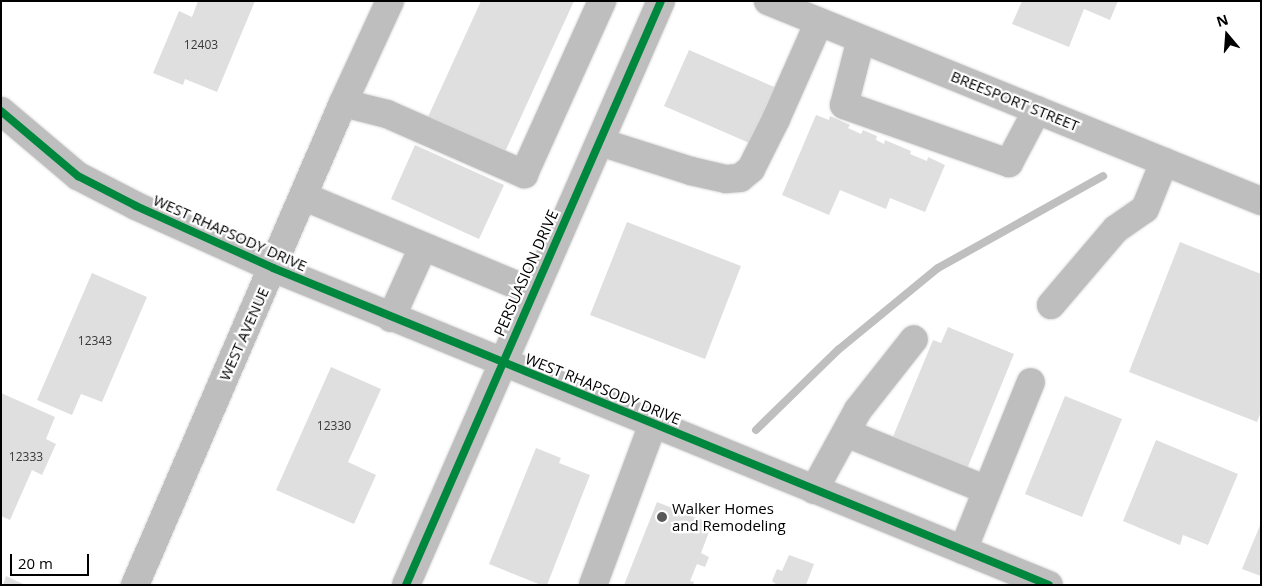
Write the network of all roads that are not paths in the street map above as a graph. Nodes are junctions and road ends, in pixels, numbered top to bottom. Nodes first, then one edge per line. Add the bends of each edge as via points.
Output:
1 (390, 1) edge
2 (602, 1) edge
3 (661, 1) edge
4 (768, 1) edge
5 (819, 22) junction
6 (860, 39) junction
7 (343, 103) junction
8 (1037, 110) junction
9 (1, 111) edge
10 (600, 142) junction
11 (1164, 162) junction
12 (304, 197) junction
13 (1261, 201) edge
14 (423, 247) junction
15 (273, 268) junction
16 (533, 292) junction
17 (1051, 305) dead end
18 (391, 318) junction
19 (914, 339) dead end
20 (502, 363) junction
21 (1030, 382) dead end
22 (653, 424) junction
23 (846, 433) junction
24 (814, 490) junction
25 (987, 490) junction
26 (962, 550) junction
27 (135, 585) edge
28 (406, 585) edge
29 (592, 585) edge
30 (1049, 585) edge

1 - 7 street, WEST AVENUE
2 - 7 street via 524,174 388,114
3 - 10 street, PERSUASION DRIVE
4 - 5 street, BREESPORT STREET
5 - 6 street, BREESPORT STREET
5 - 10 street via 751,170 740,178 690,171
6 - 8 street, BREESPORT STREET
6 - 8 street via 844,105 1009,162
7 - 12 street, WEST AVENUE
8 - 11 street, BREESPORT STREET
9 - 15 street, WEST RHAPSODY DRIVE via 78,176
10 - 16 street, PERSUASION DRIVE
11 - 13 street, BREESPORT STREET
11 - 17 street via 1145,209 1116,229
12 - 14 street
12 - 15 street, WEST AVENUE
14 - 16 street
14 - 18 street
15 - 18 street, WEST RHAPSODY DRIVE
15 - 27 street, WEST AVENUE
16 - 20 street, PERSUASION DRIVE
18 - 20 street, WEST RHAPSODY DRIVE
19 - 23 street via 858,410
20 - 22 street, WEST RHAPSODY DRIVE
20 - 28 street, PERSUASION DRIVE
21 - 25 street
22 - 24 street, WEST RHAPSODY DRIVE
22 - 29 street
23 - 24 street
23 - 25 street
24 - 26 street, WEST RHAPSODY DRIVE
25 - 26 street
26 - 30 street, WEST RHAPSODY DRIVE

